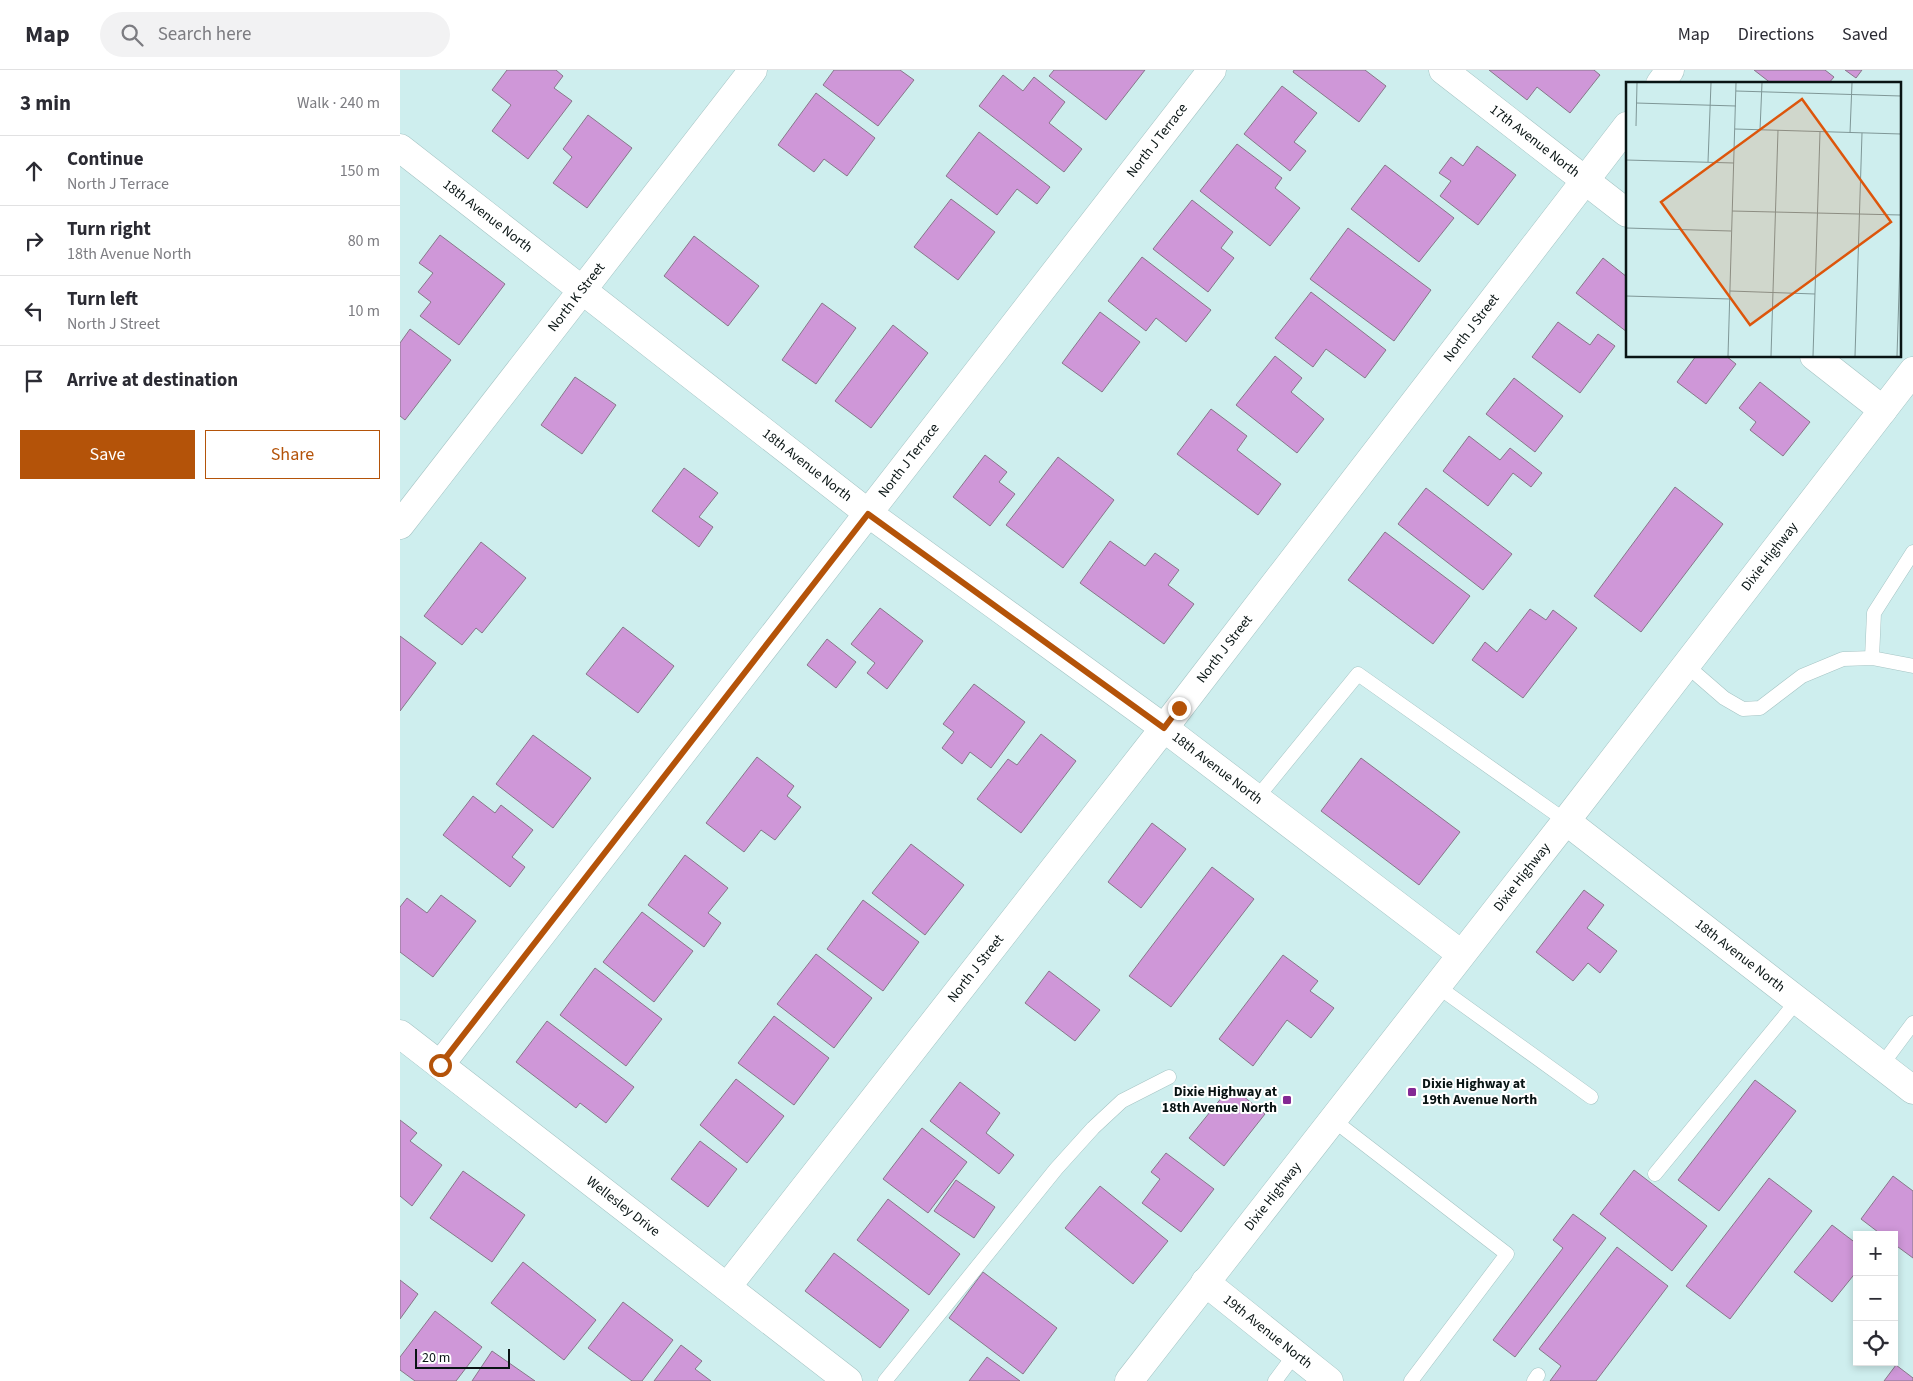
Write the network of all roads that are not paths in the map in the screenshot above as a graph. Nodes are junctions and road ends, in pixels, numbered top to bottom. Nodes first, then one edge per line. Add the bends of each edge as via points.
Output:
1 (753, 70) edge
2 (1212, 70) edge
3 (1443, 70) edge
4 (1670, 70) edge
5 (1661, 82) edge
6 (1626, 127) edge
7 (400, 148) edge
8 (1585, 180) junction
9 (1626, 212) edge
10 (582, 290) junction
11 (1817, 358) edge
12 (1913, 371) edge
13 (1883, 410) junction
14 (868, 514) junction
15 (400, 525) edge
16 (1913, 552) edge
17 (1872, 658) junction
18 (1686, 665) junction
19 (1913, 666) edge
20 (1164, 728) junction
21 (1256, 799) junction
22 (1566, 821) junction
23 (1461, 954) junction
24 (1437, 986) junction
25 (1797, 1001) junction
26 (1913, 1023) edge
27 (400, 1034) edge
28 (440, 1065) junction
29 (1881, 1066) junction
30 (1169, 1077) dead end
31 (1913, 1090) edge
32 (1591, 1097) dead end
33 (1332, 1119) junction
34 (1655, 1174) dead end
35 (1205, 1282) junction
36 (727, 1287) junction
37 (1295, 1354) junction
38 (1137, 1378) edge
39 (848, 1381) edge
40 (884, 1381) edge
41 (1275, 1381) edge
42 (1329, 1381) edge
43 (1411, 1381) edge

1 - 10 street, North K Street
2 - 14 street, North J Terrace
3 - 8 street, 17th Avenue North
4 - 5 street
6 - 8 street, North J Street
7 - 10 street, 18th Avenue North
8 - 9 street, 17th Avenue North
8 - 20 street, North J Street
10 - 14 street, 18th Avenue North
10 - 15 street, North K Street
11 - 13 street
12 - 13 street, Dixie Highway
13 - 18 street, Dixie Highway
14 - 20 street, 18th Avenue North
14 - 28 street, North J Terrace
16 - 17 lane via 1874,613
17 - 18 lane via 1843,658 1802,676 1760,708 1751,709 1743,709 1724,698
17 - 19 lane
18 - 22 street, Dixie Highway
20 - 21 street, 18th Avenue North
20 - 36 street, North J Street
21 - 22 lane via 1358,674
21 - 23 street, 18th Avenue North
22 - 23 street, Dixie Highway
22 - 25 street, 18th Avenue North
23 - 24 street, Dixie Highway
24 - 32 lane
24 - 33 street, Dixie Highway
25 - 29 street, 18th Avenue North
25 - 34 lane
26 - 29 lane
27 - 28 street, Wellesley Drive
28 - 36 street, Wellesley Drive
29 - 31 street, 18th Avenue North
30 - 40 lane via 1122,1101 1094,1128 1056,1169
33 - 35 street, Dixie Highway
33 - 43 lane via 1507,1254
35 - 37 street, 19th Avenue North
35 - 38 street, Dixie Highway
36 - 39 street, Wellesley Drive
37 - 41 lane
37 - 42 street, 19th Avenue North

